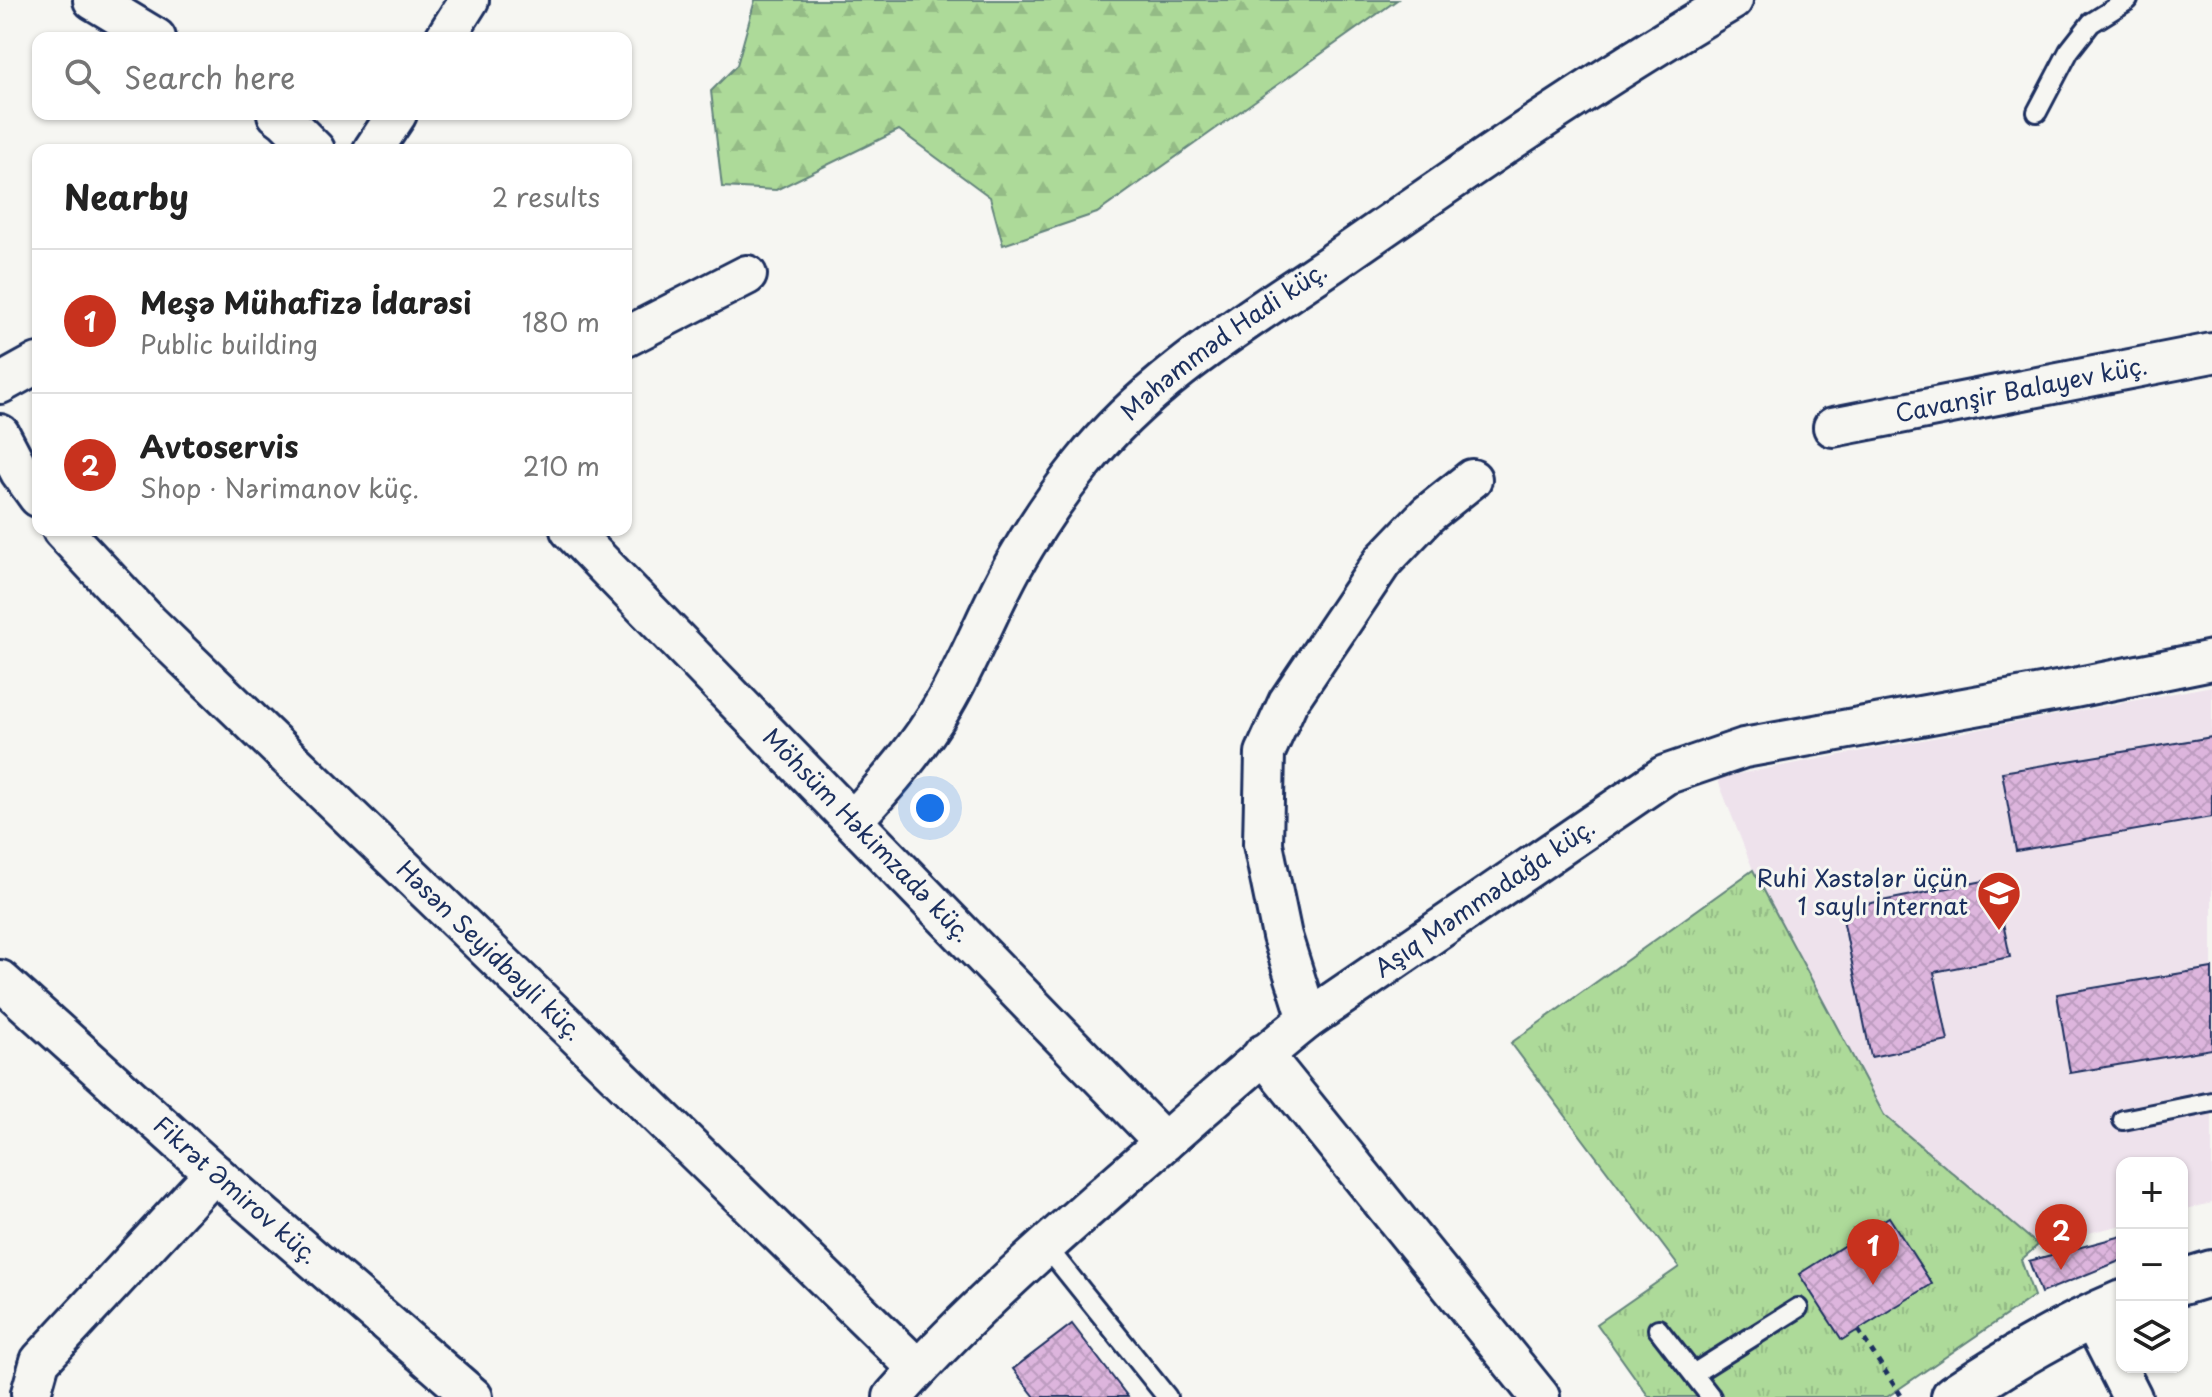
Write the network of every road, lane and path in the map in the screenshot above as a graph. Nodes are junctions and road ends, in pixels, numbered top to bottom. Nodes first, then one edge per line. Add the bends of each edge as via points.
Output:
1 (93, 0) edge
2 (469, 0) edge
3 (1733, 0) edge
4 (2128, 0) edge
5 (146, 32) edge
6 (449, 32) edge
7 (2037, 112) dead end
8 (285, 120) edge
9 (393, 120) edge
10 (309, 144) edge
11 (377, 144) edge
12 (747, 275) dead end
13 (632, 334) edge
14 (2212, 353) edge
15 (32, 366) edge
16 (0, 384) edge
17 (1833, 427) dead end
18 (0, 434) edge
19 (1472, 479) dead end
20 (32, 489) edge
21 (68, 536) edge
22 (576, 536) edge
23 (2212, 660) edge
24 (853, 820) junction
25 (0, 980) edge
26 (1308, 1019) junction
27 (1263, 1054) junction
28 (2212, 1102) edge
29 (2123, 1120) dead end
30 (1164, 1142) junction
31 (214, 1173) junction
32 (1045, 1245) junction
33 (2212, 1273) edge
34 (2188, 1280) edge
35 (1798, 1308) dead end
36 (2106, 1310) edge
37 (1658, 1329) dead end
38 (1858, 1330) dead end
39 (918, 1369) junction
40 (1693, 1374) junction
41 (32, 1397) edge
42 (473, 1397) edge
43 (893, 1397) edge
44 (1167, 1397) edge
45 (1540, 1397) edge
46 (1711, 1397) edge
47 (1902, 1397) edge
48 (1954, 1397) edge
49 (2132, 1397) edge

1 - 5 street
2 - 6 street
3 - 24 street, Məhəmməd Hadi küç. via 1482,159 1213,345 1137,404 1083,462 1046,513 1012,567 944,704 902,767
4 - 7 lane via 2091,23 2076,41
8 - 10 street
9 - 11 street
12 - 13 street
14 - 17 street, Cavanşir Balayev küç.
15 - 16 street
18 - 20 street
19 - 26 street via 1428,514 1383,561 1288,702 1265,753 1263,844 1282,936
21 - 39 street, Həsən Seyidbəyli küç. via 149,623
22 - 24 street, Möhsüm Həkimzadə küç.
23 - 26 street, Aşıq Məmmədağa küç. via 1744,748 1687,766 1665,775
24 - 30 street, Möhsüm Həkimzadə küç.
25 - 31 street, Fikrət Əmirov küç.
26 - 27 street, Aşıq Məmmədağa küç.
27 - 30 street, Aşıq Məmmədağa küç.
27 - 45 street
28 - 29 lane
30 - 32 street, Aşıq Məmmədağa küç.
31 - 41 street via 40,1361
31 - 42 street, Fikrət Əmirov küç.
32 - 39 street, Aşıq Məmmədağa küç.
32 - 44 lane
33 - 34 main road
35 - 40 lane
36 - 48 main road via 2007,1361
36 - 49 street
37 - 40 lane
38 - 47 path
39 - 43 street, Aşıq Məmmədağa küç.
40 - 46 lane

